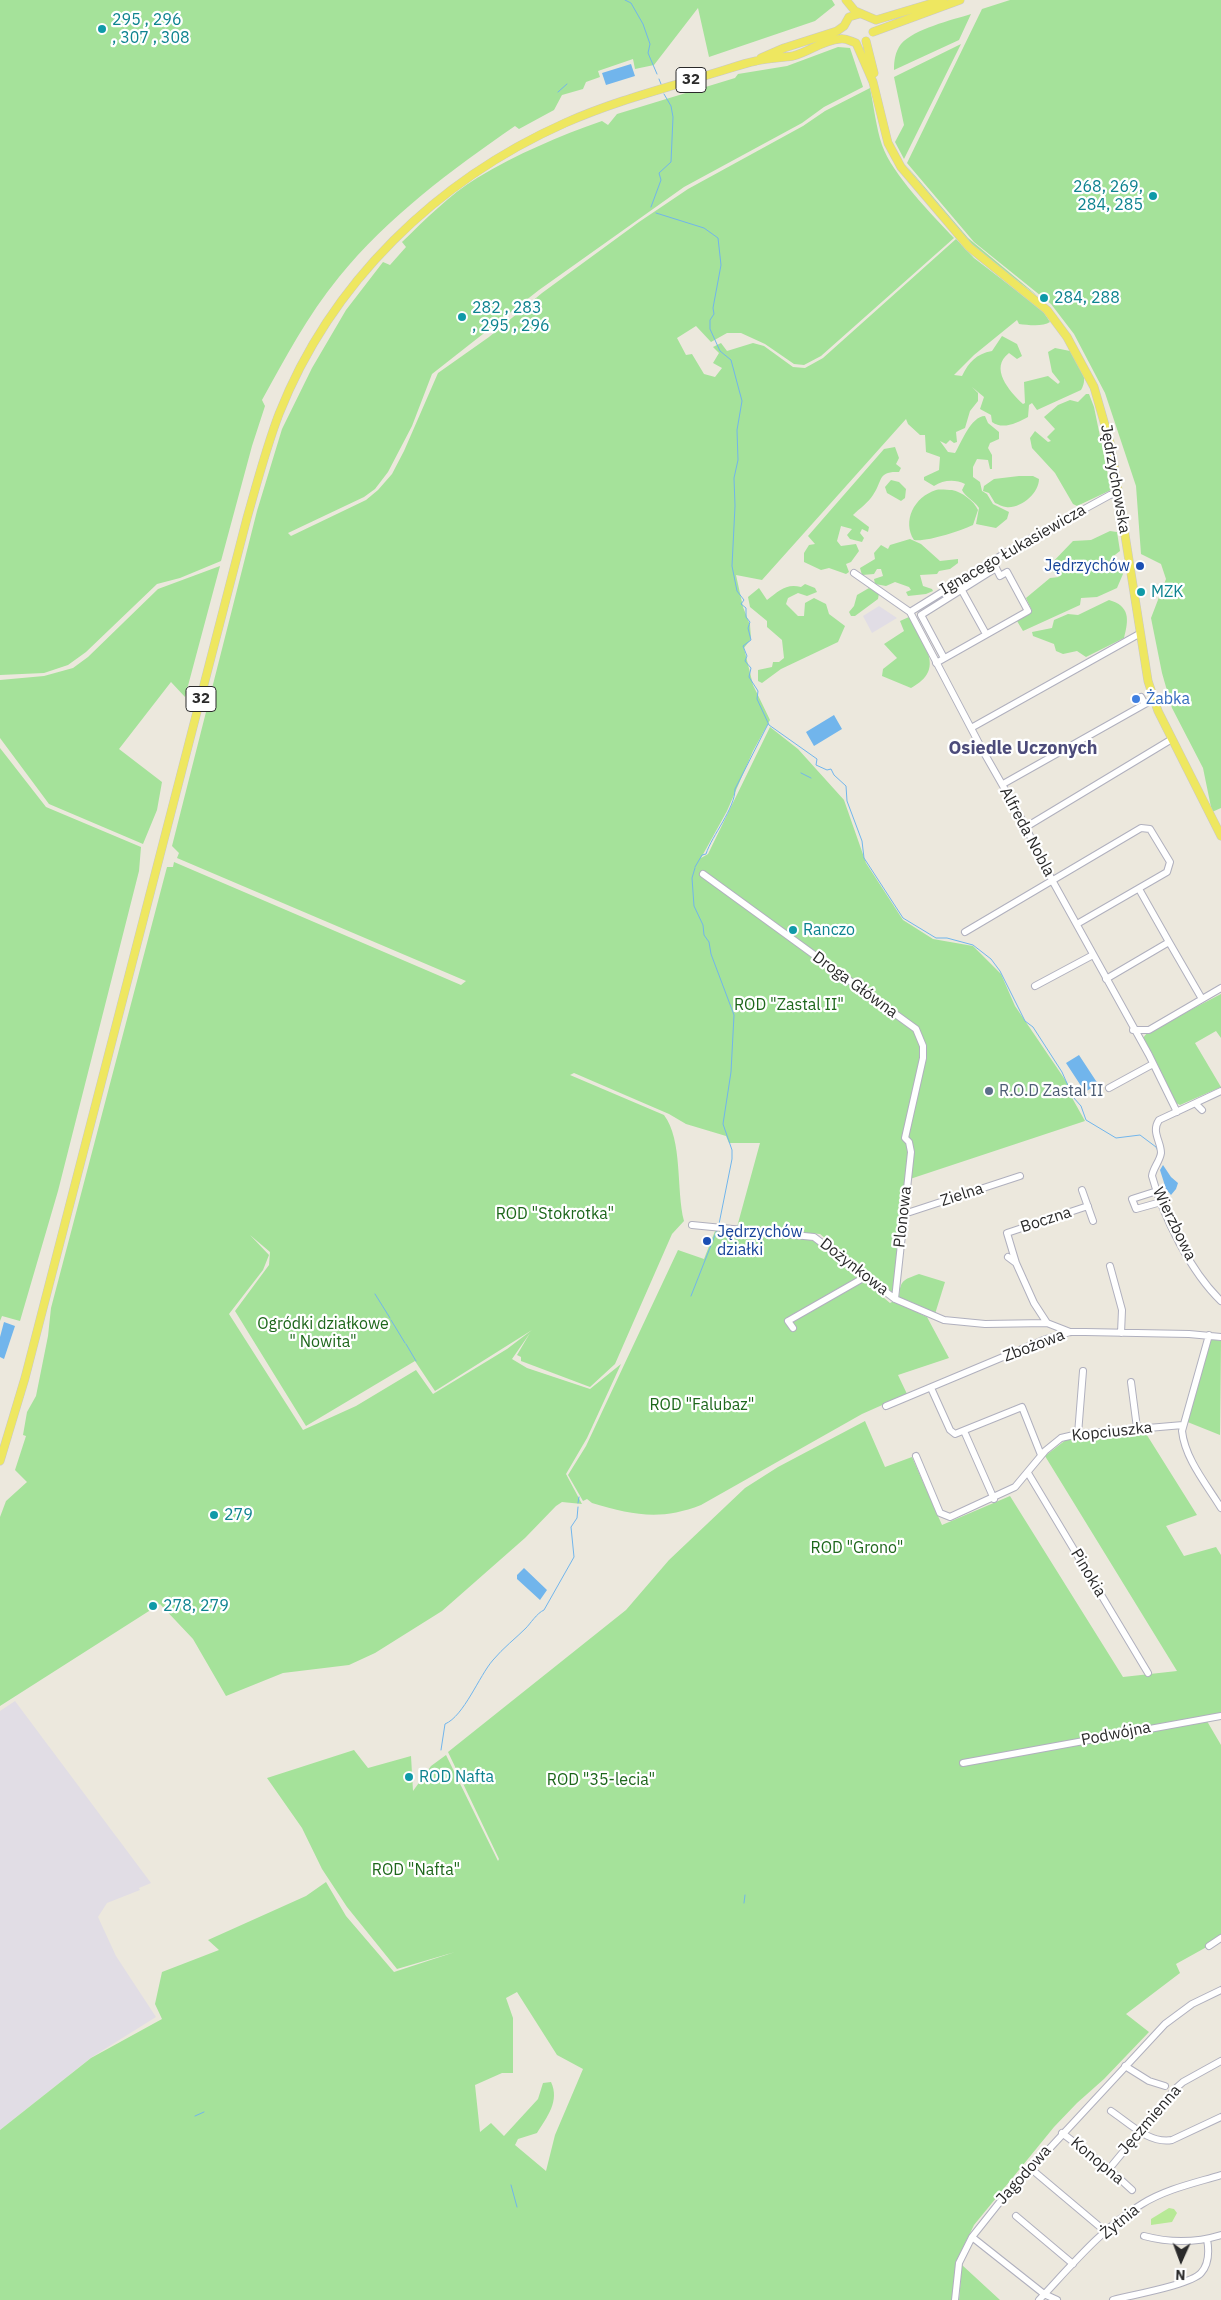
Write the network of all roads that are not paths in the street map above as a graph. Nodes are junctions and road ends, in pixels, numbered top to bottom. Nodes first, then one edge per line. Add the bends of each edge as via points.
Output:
1 (841, 0) edge
2 (846, 0) edge
3 (943, 0) edge
4 (960, 0) edge
5 (859, 14) junction
6 (848, 18) junction
7 (870, 19) junction
8 (844, 26) junction
9 (873, 32) junction
10 (852, 42) junction
11 (866, 42) junction
12 (756, 61) junction
13 (873, 82) junction
14 (1118, 493) junction
15 (854, 573) dead end
16 (957, 582) junction
17 (961, 589) junction
18 (910, 612) junction
19 (986, 634) junction
20 (1139, 634) junction
21 (944, 658) junction
22 (936, 663) junction
23 (1141, 698) dead end
24 (1154, 699) junction
25 (1145, 704) junction
26 (971, 728) junction
27 (1172, 739) junction
28 (1003, 784) junction
29 (1026, 827) junction
30 (1221, 836) edge
31 (703, 874) dead end
32 (1052, 880) junction
33 (1139, 889) junction
34 (1077, 924) junction
35 (966, 932) dead end
36 (1169, 942) junction
37 (1093, 955) junction
38 (1106, 979) junction
39 (1035, 986) dead end
40 (1221, 988) edge
41 (1202, 999) junction
42 (1133, 1030) junction
43 (1153, 1064) junction
44 (1110, 1088) dead end
45 (1221, 1091) edge
46 (1196, 1104) junction
47 (1202, 1110) dead end
48 (1177, 1112) junction
49 (905, 1138) joint
50 (1020, 1176) dead end
51 (1082, 1190) dead end
52 (1157, 1192) junction
53 (1161, 1202) junction
54 (1088, 1206) junction
55 (904, 1214) junction
56 (1093, 1221) dead end
57 (692, 1225) dead end
58 (1008, 1257) dead end
59 (1016, 1263) junction
60 (1110, 1266) dead end
61 (865, 1277) junction
62 (895, 1299) junction
63 (1221, 1302) edge
64 (1047, 1323) junction
65 (793, 1328) dead end
66 (1070, 1332) junction
67 (1121, 1333) junction
68 (1209, 1335) junction
69 (1221, 1337) edge
70 (1082, 1371) dead end
71 (1131, 1382) dead end
72 (931, 1388) junction
73 (886, 1406) dead end
74 (1182, 1425) junction
75 (1137, 1428) junction
76 (964, 1431) junction
77 (1078, 1434) junction
78 (1041, 1455) junction
79 (916, 1456) dead end
80 (1, 1458) edge
81 (1028, 1473) junction
82 (994, 1499) junction
83 (1221, 1508) edge
84 (1148, 1673) dead end
85 (1221, 1716) edge
86 (963, 1763) dead end
87 (1221, 1938) edge
88 (1208, 1946) dead end
89 (1221, 1990) edge
90 (1221, 2060) edge
91 (1125, 2066) junction
92 (1165, 2086) dead end
93 (1111, 2111) dead end
94 (1221, 2116) edge
95 (1138, 2130) junction
96 (1062, 2133) junction
97 (1030, 2168) junction
98 (1109, 2169) junction
99 (1221, 2175) edge
100 (1132, 2190) dead end
101 (1016, 2216) dead end
102 (1106, 2232) junction
103 (1221, 2235) edge
104 (1144, 2236) dead end
105 (972, 2237) junction
106 (1207, 2239) junction
107 (1073, 2264) junction
108 (1044, 2294) junction
109 (955, 2300) edge
110 (1039, 2300) edge
111 (1057, 2300) edge
112 (1113, 2300) edge

1 - 6 main road
2 - 5 main road
3 - 7 main road via 887,19
4 - 9 main road
5 - 6 main road
5 - 7 main road
6 - 8 main road
7 - 9 main road
8 - 10 main road via 844,33
8 - 12 main road, 32
9 - 11 main road
10 - 11 main road, 32
10 - 12 main road, 32 via 834,40 793,56
10 - 13 main road
11 - 13 main road via 874,71
12 - 80 main road, 32 via 599,109 490,162 435,202 390,243 352,285 313,345 279,414 247,518 25,1378
13 - 14 main road, Jędrzychowska via 888,143 908,178 970,248 1038,302 1067,337 1094,387 1112,446
14 - 16 street, Ignacego Łukasiewicza
14 - 20 main road, Jędrzychowska
15 - 18 street, Alfreda Nobla
16 - 17 street
16 - 18 street, Ignacego Łukasiewicza
17 - 19 street
17 - 19 street via 996,568 1000,576 1007,572 1028,611
17 - 21 street via 921,615
18 - 22 street, Alfreda Nobla
19 - 21 street
20 - 24 main road, Jędrzychowska
20 - 26 street
21 - 22 street
22 - 26 street, Alfreda Nobla
23 - 25 street
24 - 25 street
24 - 27 main road, Jędrzychowska
25 - 28 street
26 - 28 street, Alfreda Nobla
27 - 29 street
27 - 30 main road, Jędrzychowska
28 - 29 street, Alfreda Nobla
29 - 32 street, Alfreda Nobla
31 - 49 street, Droga Główna via 916,1029 923,1046 923,1058
32 - 33 street via 1141,828 1150,829 1170,862 1167,872
32 - 34 street, Alfreda Nobla
32 - 35 street
33 - 34 street
33 - 36 street
34 - 37 street, Alfreda Nobla
36 - 38 street
36 - 41 street
37 - 38 street, Alfreda Nobla
37 - 39 street
38 - 42 street, Alfreda Nobla
40 - 41 street
41 - 42 street via 1149,1030
42 - 43 street, Alfreda Nobla
43 - 44 street
43 - 48 street, Alfreda Nobla
45 - 46 street, Wierzbowa
46 - 47 street
46 - 48 street, Wierzbowa
48 - 52 street, Wierzbowa via 1157,1123 1156,1138 1161,1155 1152,1176
49 - 55 street, Plonowa via 911,1152
50 - 55 street, Zielna
51 - 54 street, Boczna
52 - 53 street, Wierzbowa
52 - 53 street via 1132,1199 1136,1209
53 - 63 street, Wierzbowa via 1201,1278
54 - 56 street, Boczna
54 - 59 street, Boczna via 1007,1233
55 - 62 street, Plonowa
57 - 61 street, Dożynkowa via 814,1237
58 - 59 street, Boczna
59 - 64 street, Boczna
60 - 67 street via 1122,1310
61 - 62 street, Dożynkowa
61 - 65 street via 788,1321
62 - 64 street, Dożynkowa via 952,1322
64 - 66 street, Dożynkowa
66 - 67 street, Zbożowa
66 - 72 street, Zbożowa
67 - 68 street, Zbożowa
68 - 69 street, Zbożowa
68 - 74 street
70 - 77 street
71 - 75 street
72 - 73 street, Zbożowa
72 - 76 street via 950,1430 955,1434
74 - 75 street, Kopciuszka
74 - 83 street via 1186,1450
75 - 77 street, Kopciuszka
76 - 78 street via 1020,1406 1025,1410
76 - 82 street
77 - 78 street, Kopciuszka via 1061,1438
78 - 81 street, Kopciuszka
79 - 82 street, Kopciuszka via 940,1513 950,1517
81 - 82 street, Kopciuszka via 1015,1487
81 - 84 street, Pinokia
85 - 86 street, Podwójna
87 - 88 street
89 - 91 street, Jagodowa via 1174,2016
90 - 95 street, Jęczmienna via 1183,2082
91 - 92 street via 1149,2081
91 - 96 street, Jagodowa
93 - 95 street
94 - 95 street via 1172,2140 1158,2141
95 - 98 street, Jęczmienna
96 - 97 street, Jagodowa
96 - 98 street, Konopna
97 - 102 street
97 - 105 street, Jagodowa
98 - 100 street, Konopna
99 - 102 street, Żytnia via 1143,2203
101 - 107 street
102 - 107 street, Żytnia
103 - 106 street
104 - 106 street via 1180,2242
105 - 108 street
105 - 109 street, Jagodowa via 960,2261
106 - 112 street via 1205,2268 1193,2279
107 - 108 street, Żytnia
108 - 110 street, Żytnia
108 - 111 street

